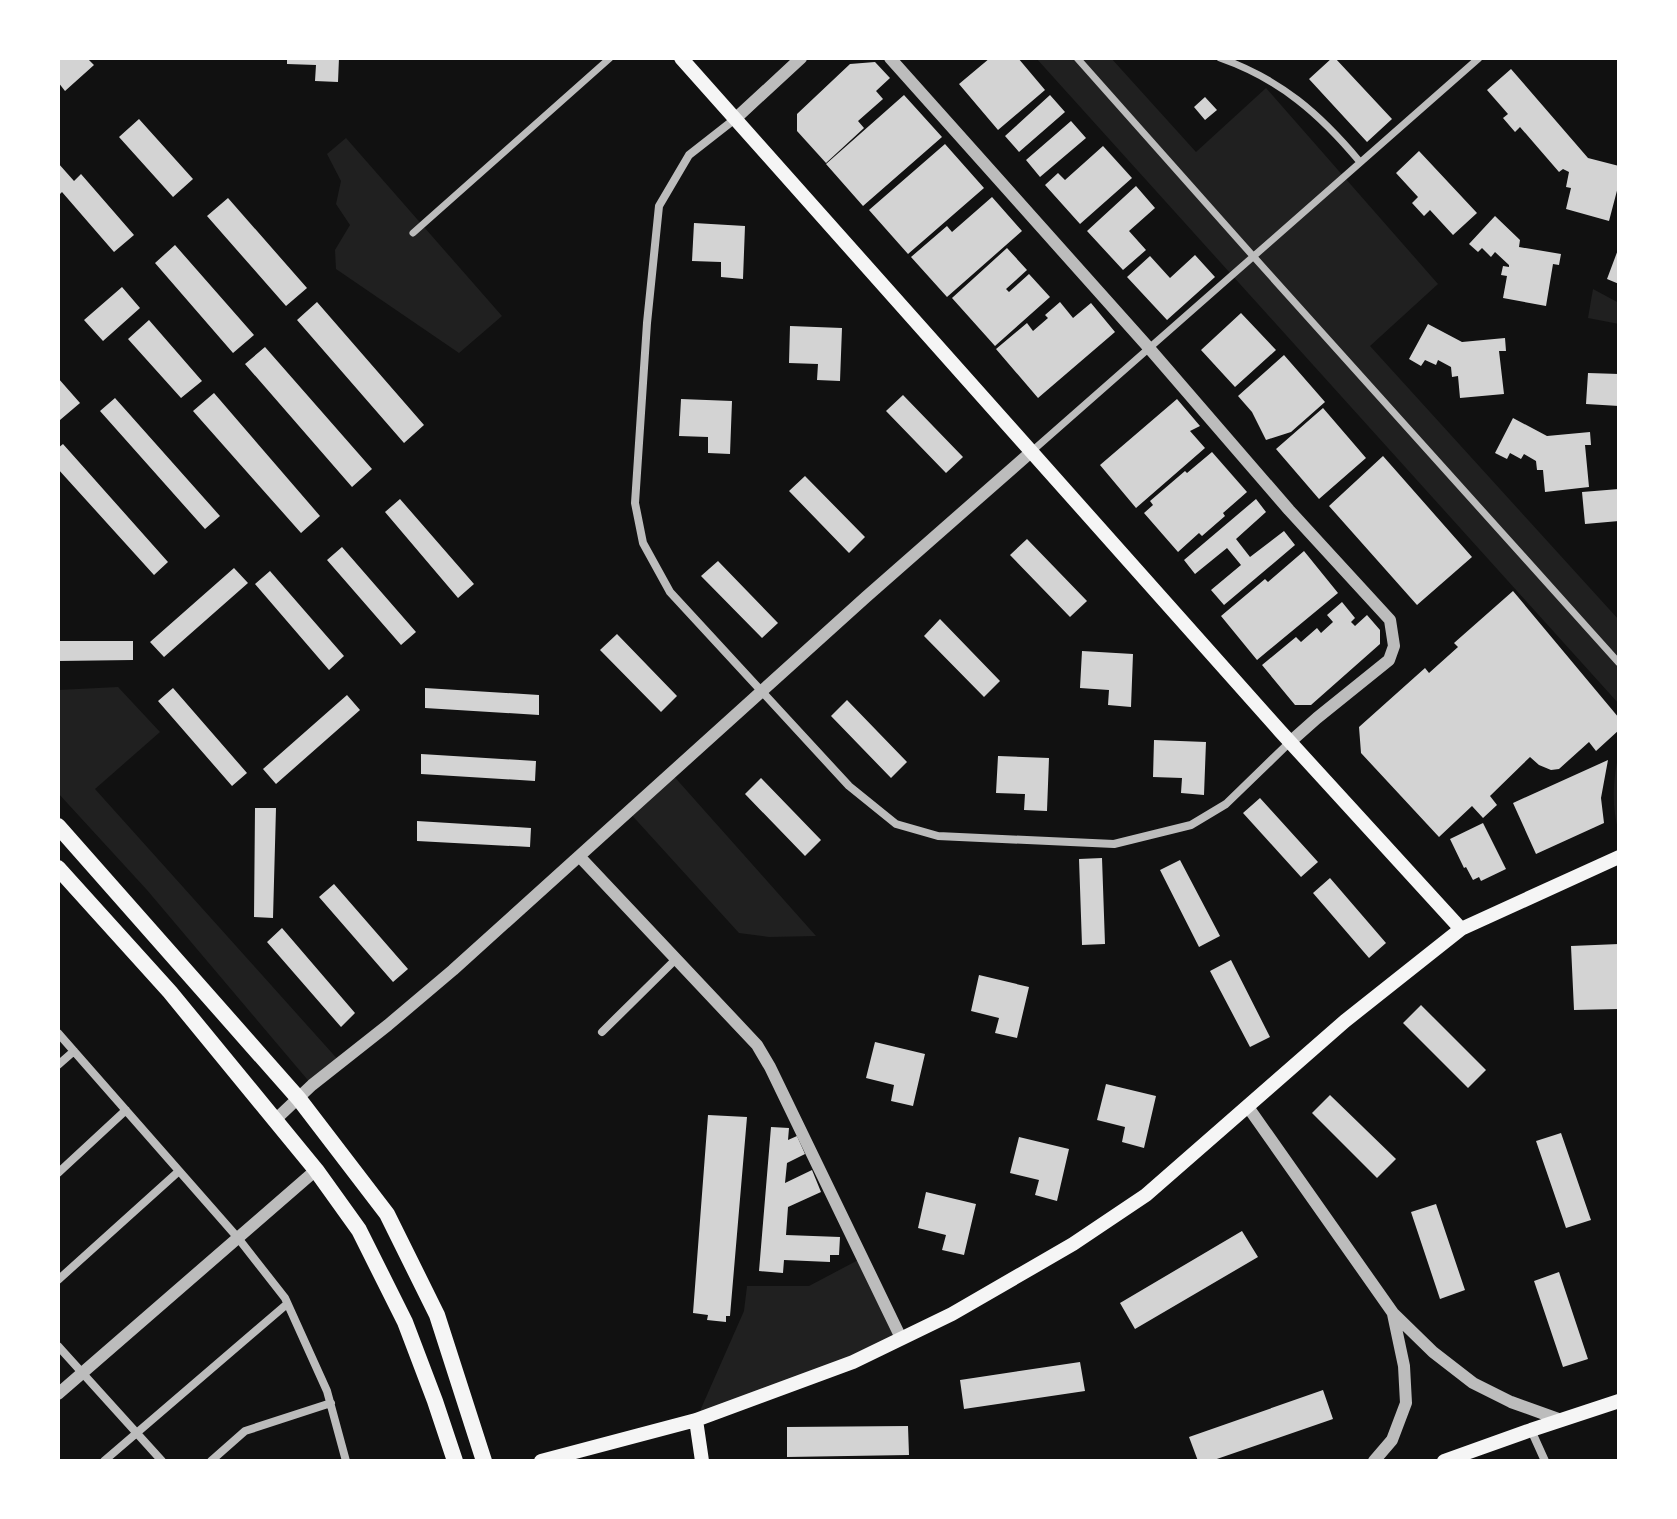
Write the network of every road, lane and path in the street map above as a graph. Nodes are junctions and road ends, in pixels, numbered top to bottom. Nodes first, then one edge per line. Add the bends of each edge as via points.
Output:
1 (610, 58) edge
2 (681, 58) edge
3 (801, 58) edge
4 (890, 58) edge
5 (1077, 58) edge
6 (1220, 58) edge
7 (1479, 58) edge
8 (735, 119) junction
9 (1360, 162) junction
10 (413, 233) dead end
11 (1253, 256) junction
12 (1149, 348) junction
13 (1031, 452) junction
14 (1619, 663) edge
15 (761, 691) junction
16 (1290, 742) junction
17 (58, 826) edge
18 (579, 856) junction
19 (1619, 857) edge
20 (58, 868) edge
21 (1461, 929) junction
22 (676, 959) junction
23 (602, 1032) dead end
24 (58, 1033) edge
25 (74, 1051) junction
26 (58, 1065) edge
27 (299, 1099) junction
28 (1248, 1107) junction
29 (126, 1110) junction
30 (275, 1120) junction
31 (316, 1170) junction
32 (179, 1171) junction
33 (58, 1173) edge
34 (238, 1238) junction
35 (58, 1280) edge
36 (287, 1304) junction
37 (1393, 1313) junction
38 (901, 1338) junction
39 (58, 1346) edge
40 (82, 1373) junction
41 (58, 1394) edge
42 (1619, 1401) edge
43 (331, 1403) junction
44 (696, 1420) junction
45 (1561, 1420) junction
46 (1531, 1430) junction
47 (137, 1433) junction
48 (104, 1461) edge
49 (162, 1461) edge
50 (211, 1461) edge
51 (346, 1461) edge
52 (455, 1461) edge
53 (484, 1461) edge
54 (541, 1461) edge
55 (702, 1461) edge
56 (1374, 1461) edge
57 (1444, 1461) edge
58 (1545, 1461) edge

1 - 10 street
2 - 8 main road
3 - 8 street
4 - 12 street
5 - 11 street
6 - 9 street via 1253,71 1302,102
7 - 9 street
8 - 13 main road
8 - 15 street via 689,155 659,206 635,503 643,543 670,592
9 - 11 street
11 - 12 street
11 - 14 street
12 - 13 street
12 - 16 street via 1390,620 1394,646 1389,660
13 - 15 street
13 - 16 main road
15 - 16 street via 849,786 896,824 938,836 1114,844 1191,825 1226,804
15 - 18 street
16 - 21 main road
17 - 27 main road
18 - 22 street
18 - 27 street
19 - 21 main road
20 - 30 main road
21 - 28 main road
22 - 23 street
22 - 38 street via 757,1045
24 - 25 street
25 - 26 street
25 - 29 street
27 - 30 street
27 - 53 main road via 387,1214 437,1315
28 - 37 street
28 - 38 main road via 1146,1195 1073,1244
29 - 32 street
29 - 33 street
30 - 31 main road
31 - 34 street
31 - 52 main road via 359,1230 405,1322
32 - 34 street
32 - 35 street
34 - 36 street
34 - 40 street
36 - 43 street
36 - 47 street
37 - 45 street via 1473,1383
37 - 56 street via 1406,1403 1392,1440
38 - 44 main road via 853,1362
39 - 40 street
40 - 41 street
40 - 47 street
42 - 45 main road
43 - 50 street via 245,1431
43 - 51 street
44 - 54 main road
44 - 55 main road
45 - 46 main road
46 - 57 main road
46 - 58 street
47 - 48 street
47 - 49 street

